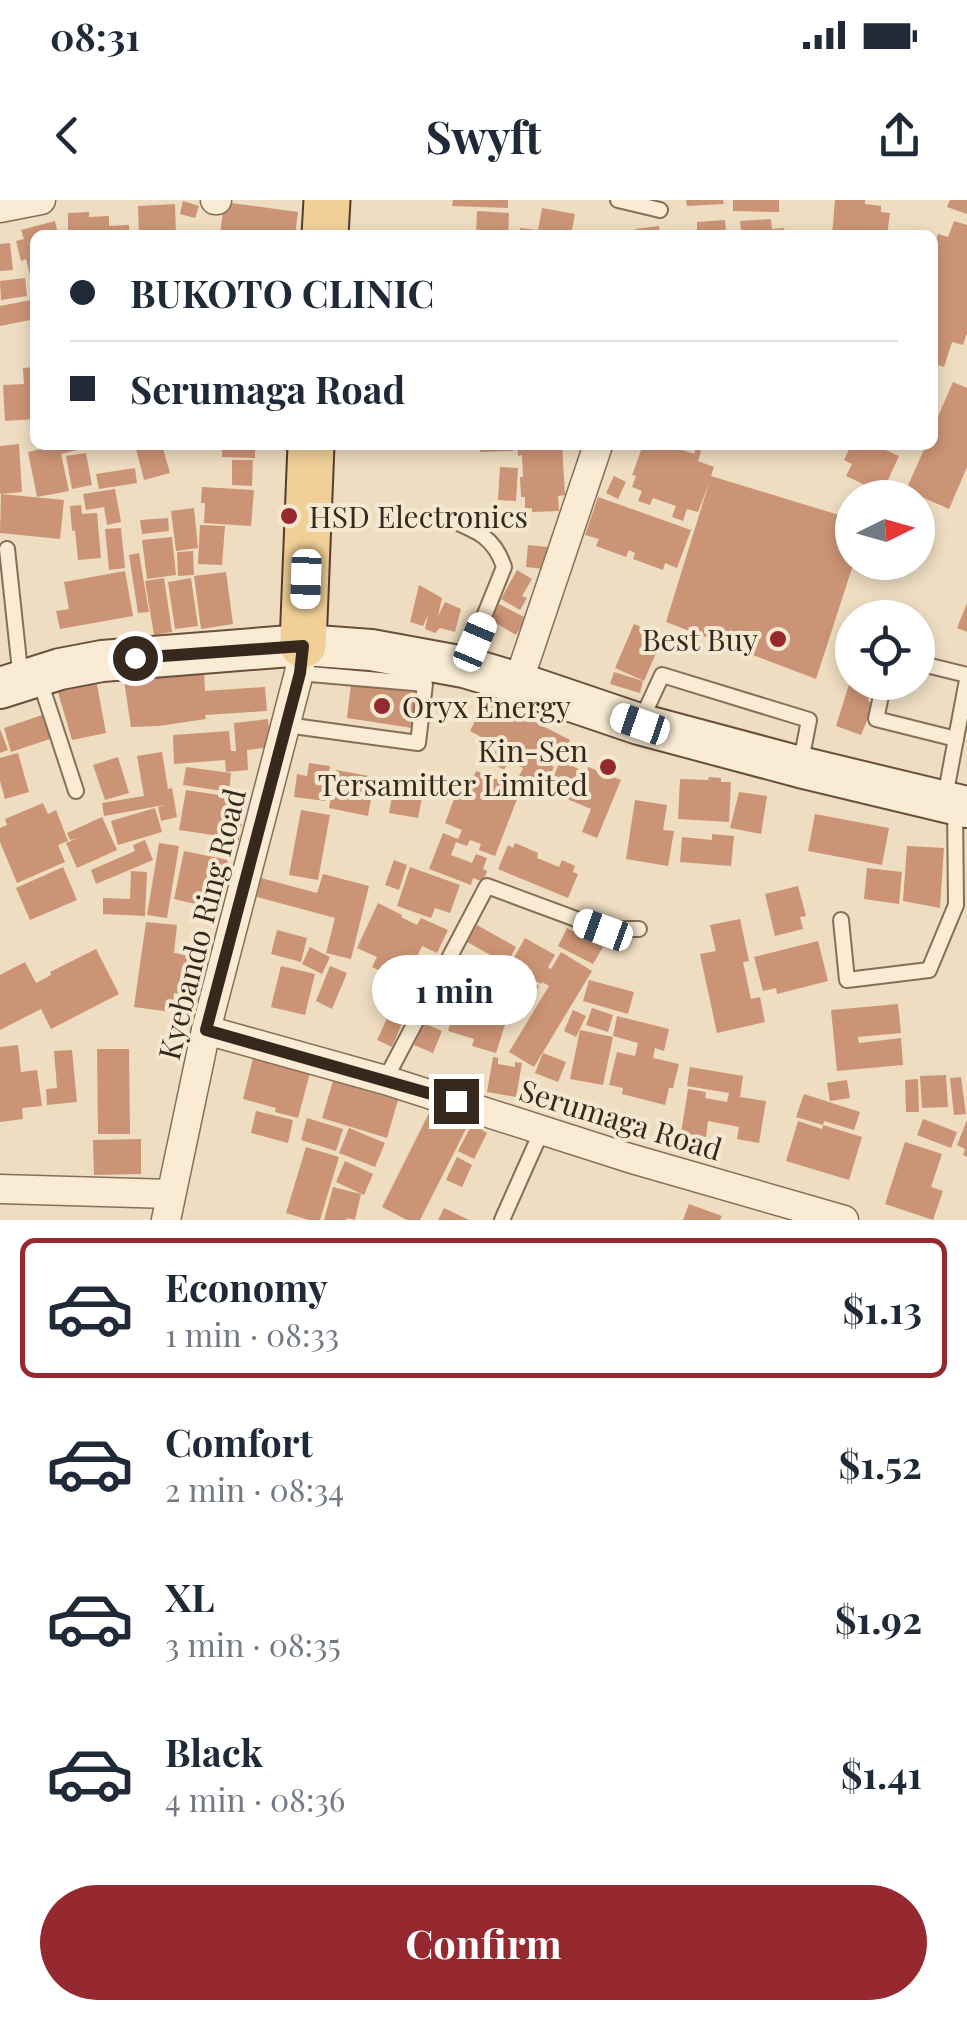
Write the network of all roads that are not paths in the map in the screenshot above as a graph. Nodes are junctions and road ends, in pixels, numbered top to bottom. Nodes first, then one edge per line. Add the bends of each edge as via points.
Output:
1 (41, 200) edge
2 (328, 200) edge
3 (618, 200) edge
4 (0, 208) edge
5 (660, 210) dead end
6 (325, 230) edge
7 (311, 450) edge
8 (596, 450) edge
9 (448, 519) dead end
10 (8, 549) dead end
11 (301, 659) junction
12 (464, 667) junction
13 (935, 668) edge
14 (967, 677) edge
15 (20, 681) edge
16 (518, 682) junction
17 (880, 700) edge
18 (640, 724) junction
19 (286, 726) junction
20 (956, 739) junction
21 (800, 767) junction
22 (76, 792) dead end
23 (958, 818) edge
24 (841, 920) dead end
25 (639, 930) dead end
26 (206, 1030) junction
27 (385, 1080) junction
28 (542, 1130) junction
29 (0, 1189) edge
30 (168, 1207) edge
31 (502, 1220) edge
32 (844, 1220) edge

1 - 4 street
2 - 6 main road
3 - 5 lane
7 - 11 main road
8 - 16 street
9 - 12 lane via 479,532 504,567
10 - 15 lane
11 - 12 main road via 371,650
11 - 15 main road via 102,661
11 - 19 street, Kyebando Ring Road
11 - 19 lane via 425,684 418,743
12 - 16 main road
13 - 14 lane
14 - 20 lane
15 - 22 lane
16 - 18 main road
17 - 20 lane via 876,719
18 - 21 main road
18 - 21 lane via 662,675 809,720
19 - 26 street, Kyebando Ring Road
20 - 23 lane
21 - 23 main road
23 - 24 lane via 956,905 928,970 847,980
25 - 27 lane via 603,930 488,886
26 - 27 street, Serumaga Road
26 - 30 street, Kyebando Ring Road
27 - 28 street, Serumaga Road
28 - 31 lane
28 - 32 street, Serumaga Road
29 - 30 street

